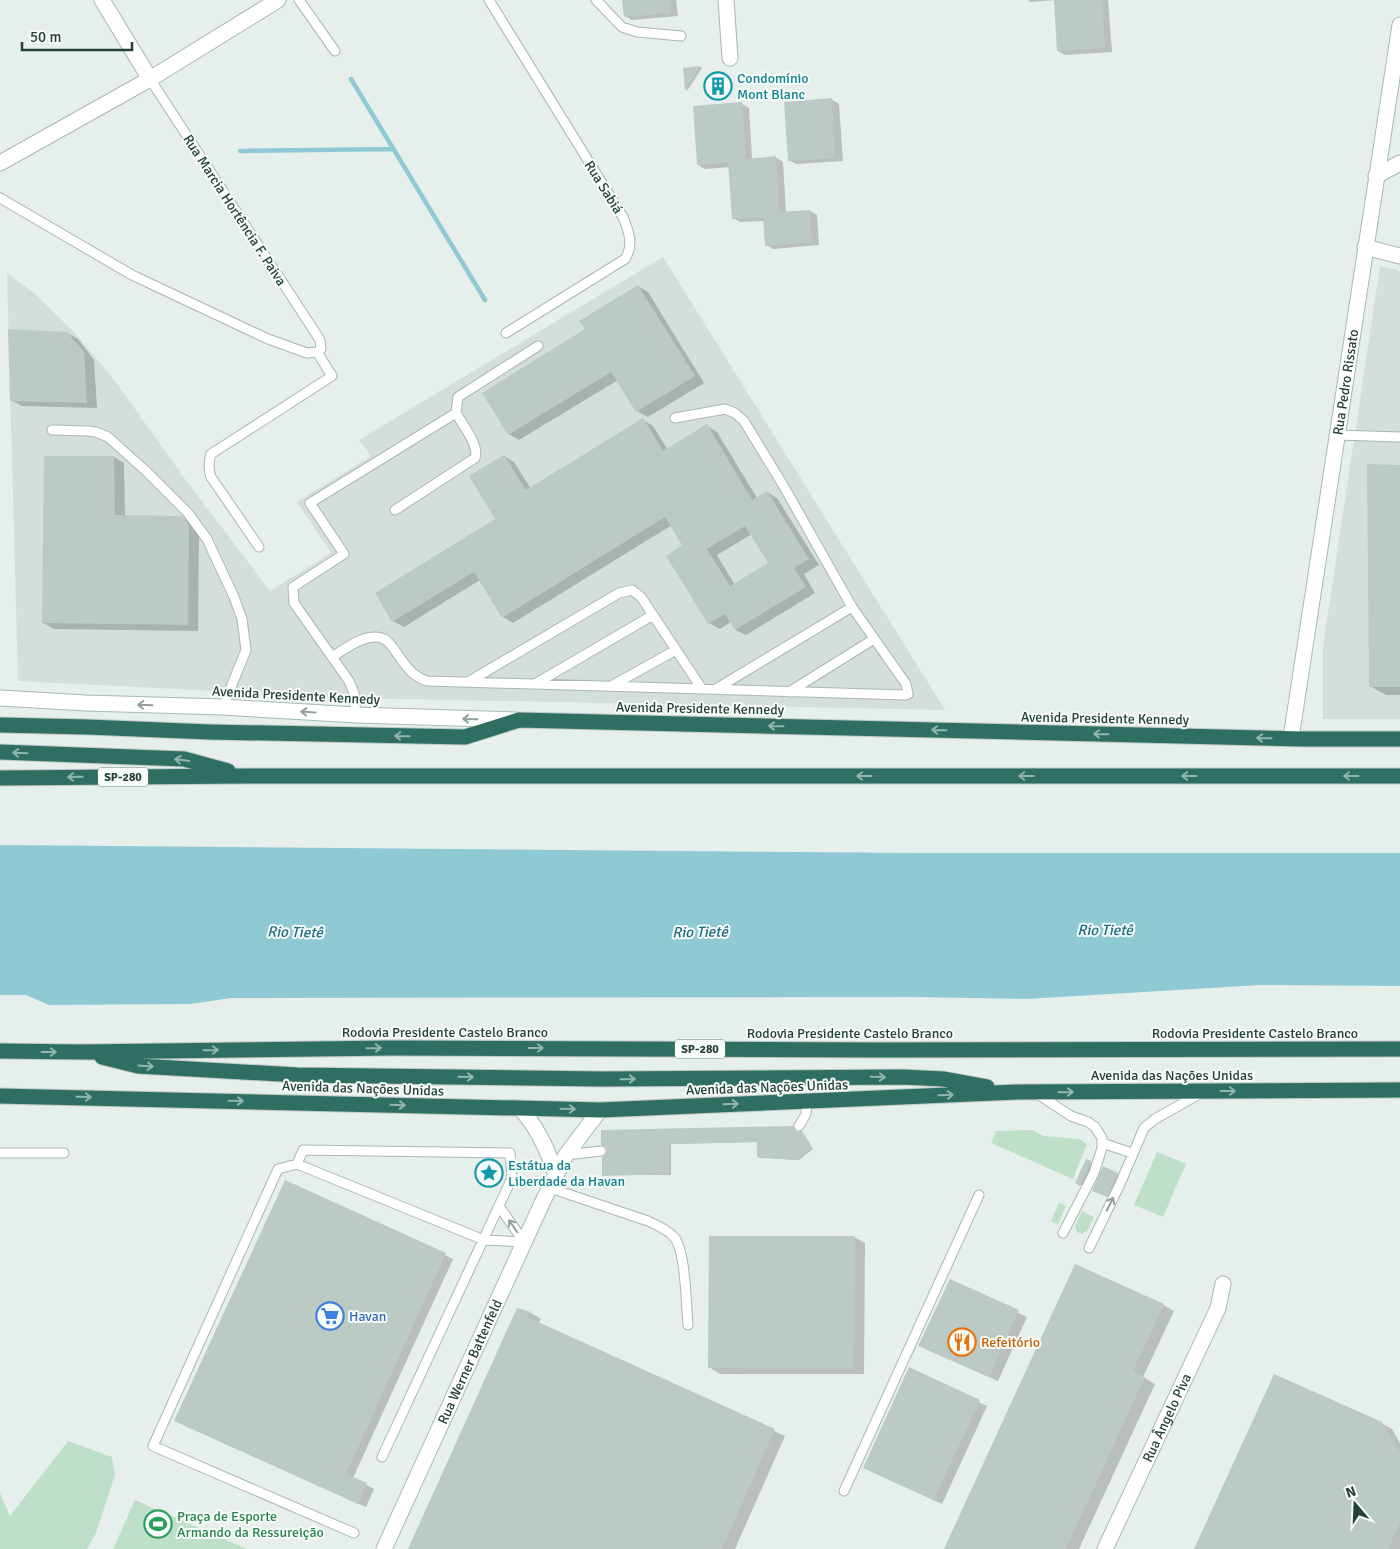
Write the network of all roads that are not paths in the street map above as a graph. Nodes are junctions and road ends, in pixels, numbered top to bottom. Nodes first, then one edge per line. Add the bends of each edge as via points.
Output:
1 (102, 0) edge
2 (278, 0) edge
3 (299, 0) edge
4 (489, 0) edge
5 (596, 0) edge
6 (726, 0) edge
7 (1400, 25) edge
8 (681, 36) dead end
9 (334, 51) dead end
10 (730, 58) dead end
11 (150, 79) junction
12 (0, 163) edge
13 (1400, 163) edge
14 (1376, 176) junction
15 (0, 198) edge
16 (1365, 247) junction
17 (1400, 256) edge
18 (506, 333) dead end
19 (538, 346) dead end
20 (317, 352) junction
21 (456, 413) junction
22 (675, 418) dead end
23 (52, 430) dead end
24 (1337, 435) junction
25 (1400, 437) edge
26 (395, 510) dead end
27 (259, 547) dead end
28 (852, 606) junction
29 (653, 615) junction
30 (874, 639) junction
31 (676, 650) junction
32 (332, 657) junction
33 (468, 682) junction
34 (534, 684) junction
35 (613, 686) junction
36 (702, 689) junction
37 (714, 690) junction
38 (789, 692) junction
39 (0, 698) edge
40 (223, 707) junction
41 (356, 715) junction
42 (519, 720) junction
43 (0, 726) edge
44 (1291, 738) junction
45 (1400, 739) edge
46 (0, 752) edge
47 (246, 776) junction
48 (1400, 776) edge
49 (0, 778) edge
50 (1400, 1049) edge
51 (0, 1051) edge
52 (81, 1052) junction
53 (1400, 1090) edge
54 (1205, 1091) junction
55 (1017, 1092) junction
56 (1034, 1092) junction
57 (0, 1096) edge
58 (807, 1101) junction
59 (520, 1108) junction
60 (600, 1110) junction
61 (799, 1126) dead end
62 (1102, 1143) junction
63 (602, 1151) dead end
64 (0, 1153) edge
65 (64, 1153) dead end
66 (1132, 1153) junction
67 (566, 1155) junction
68 (297, 1164) junction
69 (553, 1182) junction
70 (978, 1194) dead end
71 (499, 1206) junction
72 (1063, 1233) dead end
73 (484, 1240) junction
74 (524, 1242) junction
75 (1088, 1248) dead end
76 (1223, 1284) dead end
77 (688, 1325) dead end
78 (382, 1457) dead end
79 (844, 1491) dead end
80 (354, 1532) dead end
81 (384, 1549) edge
82 (1105, 1549) edge

1 - 11 street
2 - 11 street
3 - 9 lane
4 - 18 lane, Rua Sabiá via 623,217 630,238 629,252 624,259
5 - 8 lane via 622,27 637,32
6 - 10 street
7 - 14 street, Rua Pedro Rissato
11 - 12 street
11 - 20 lane, Rua Marcia Hortência F. Paiva via 320,340 321,349
13 - 14 street
14 - 16 street, Rua Pedro Rissato
15 - 20 lane via 132,275 268,340 307,353
16 - 17 street
16 - 24 street, Rua Pedro Rissato
19 - 21 lane via 458,398
20 - 27 lane via 332,376 211,454 208,461 211,478
21 - 26 lane via 477,455
21 - 32 lane via 310,503 344,554 292,587 293,598 296,608
22 - 28 lane via 725,409 744,421
23 - 40 lane via 96,432 108,437 188,513 207,539 234,597 246,642 246,650
24 - 25 lane
24 - 44 street, Rua Pedro Rissato
28 - 30 lane
28 - 37 lane
29 - 31 lane
29 - 33 lane via 641,596 632,590 619,593
29 - 34 lane
30 - 38 lane
30 - 38 lane via 906,684 908,694 905,696
31 - 35 lane
31 - 36 lane
32 - 33 lane via 354,644 377,637 387,641 418,678
32 - 41 lane via 353,688
33 - 34 lane
34 - 35 lane
35 - 36 lane
36 - 37 lane
37 - 38 lane
40 -> 39 street, Avenida Presidente Kennedy
41 -> 40 street, Avenida Presidente Kennedy
42 -> 41 street, Avenida Presidente Kennedy
42 -> 43 highway via 465,737
44 -> 42 highway, Avenida Presidente Kennedy
44 - 45 highway, Avenida Presidente Kennedy
47 -> 46 highway via 184,759
48 -> 47 highway, SP-280
47 -> 49 highway, SP-280
52 -> 50 highway, Rodovia Presidente Castelo Branco / SP-280 via 392,1048
51 -> 52 highway, Rodovia Presidente Castelo Branco / SP-280
52 -> 55 highway via 138,1066 297,1075 601,1079 902,1077 943,1079
54 -> 53 highway, Avenida das Nações Unidas
56 -> 54 highway, Avenida das Nações Unidas
54 - 66 lane via 1147,1124
55 - 56 highway, Avenida das Nações Unidas
58 -> 55 highway, Avenida das Nações Unidas
56 - 62 lane via 1095,1127
57 -> 59 highway, Avenida das Nações Unidas
60 -> 58 highway, Avenida das Nações Unidas
58 - 61 lane via 806,1114
59 -> 60 highway, Avenida das Nações Unidas
59 - 69 street via 547,1149
60 - 67 street, Rua Werner Battenfeld
62 - 66 lane
62 - 72 lane via 1094,1173
63 - 67 lane
64 - 65 lane
75 -> 66 lane
67 - 69 street, Rua Werner Battenfeld
68 - 71 lane via 303,1150 510,1153 512,1178
68 - 73 lane
68 - 80 lane via 278,1169 153,1446
69 - 74 street, Rua Werner Battenfeld
69 - 77 lane via 648,1221 674,1238 681,1250
70 - 79 lane
71 - 73 lane
74 -> 71 lane
73 - 74 lane
73 - 78 lane
74 - 81 street, Rua Werner Battenfeld
76 - 82 street, Rua Ângelo Piva via 1218,1308

